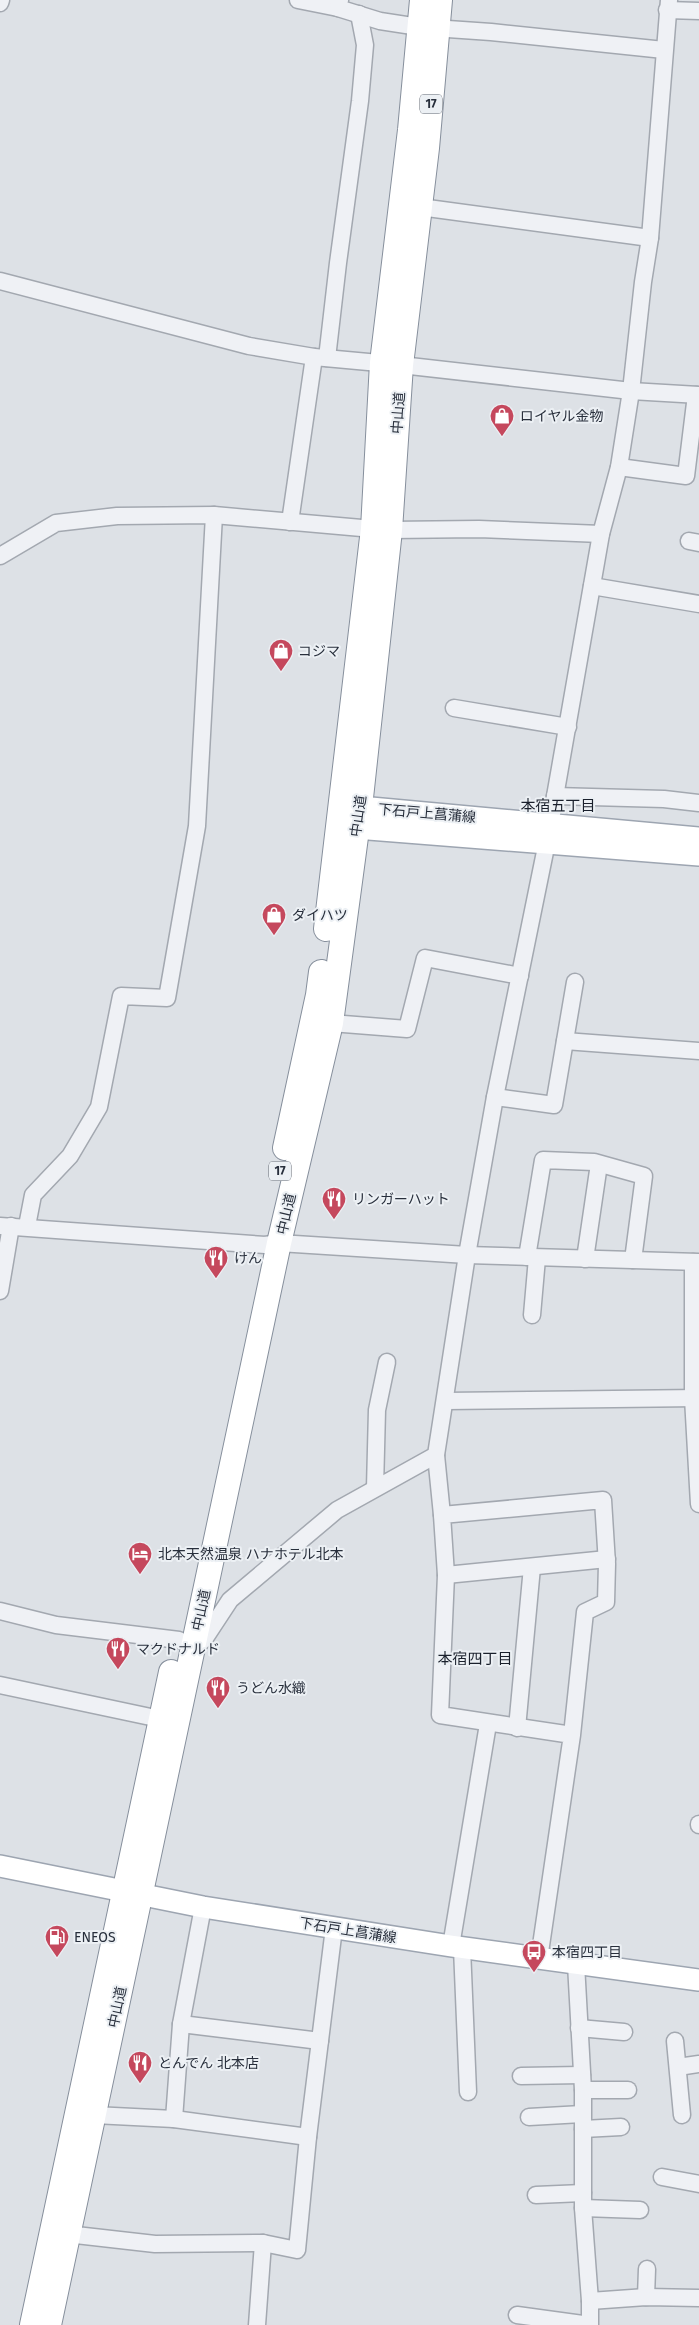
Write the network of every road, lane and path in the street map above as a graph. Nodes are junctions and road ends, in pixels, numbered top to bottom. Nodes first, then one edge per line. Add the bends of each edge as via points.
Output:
1 (298, 0) edge
2 (422, 0) edge
3 (440, 0) edge
4 (339, 4) edge
5 (668, 5) edge
6 (699, 11) edge
7 (359, 14) junction
8 (428, 28) junction
9 (664, 50) junction
10 (420, 207) junction
11 (650, 238) junction
12 (0, 281) edge
13 (320, 358) junction
14 (392, 364) junction
15 (631, 391) junction
16 (697, 396) edge
17 (619, 467) junction
18 (214, 515) junction
19 (290, 522) junction
20 (381, 529) junction
21 (601, 534) junction
22 (0, 556) edge
23 (592, 586) junction
24 (699, 604) edge
25 (454, 708) dead end
26 (568, 727) junction
27 (555, 796) junction
28 (699, 803) edge
29 (352, 818) junction
30 (549, 833) junction
31 (699, 838) edge
32 (699, 855) edge
33 (520, 976) junction
34 (575, 982) dead end
35 (331, 1022) junction
36 (565, 1041) junction
37 (699, 1051) edge
38 (495, 1097) junction
39 (599, 1164) junction
40 (13, 1226) edge
41 (272, 1244) junction
42 (467, 1256) junction
43 (532, 1257) junction
44 (585, 1259) junction
45 (632, 1260) junction
46 (696, 1262) edge
47 (0, 1291) edge
48 (532, 1316) dead end
49 (387, 1362) dead end
50 (696, 1398) edge
51 (446, 1402) junction
52 (436, 1456) junction
53 (375, 1488) junction
54 (699, 1498) edge
55 (442, 1515) junction
56 (607, 1559) junction
57 (532, 1567) junction
58 (446, 1575) junction
59 (0, 1612) edge
60 (185, 1645) junction
61 (0, 1685) edge
62 (160, 1719) junction
63 (488, 1724) junction
64 (517, 1728) junction
65 (572, 1735) junction
66 (0, 1866) edge
67 (132, 1893) junction
68 (203, 1907) junction
69 (334, 1928) junction
70 (457, 1947) junction
71 (539, 1959) junction
72 (576, 1964) junction
73 (699, 1980) edge
74 (181, 2024) junction
75 (579, 2028) junction
76 (624, 2032) dead end
77 (320, 2041) junction
78 (676, 2041) dead end
79 (699, 2064) edge
80 (678, 2066) junction
81 (521, 2076) dead end
82 (582, 2083) junction
83 (628, 2090) dead end
84 (468, 2092) dead end
85 (94, 2114) junction
86 (682, 2115) dead end
87 (529, 2117) dead end
88 (174, 2119) junction
89 (582, 2121) junction
90 (621, 2127) dead end
91 (308, 2137) junction
92 (662, 2177) dead end
93 (699, 2184) edge
94 (536, 2195) dead end
95 (583, 2201) junction
96 (640, 2210) dead end
97 (67, 2234) junction
98 (263, 2243) junction
99 (647, 2269) dead end
100 (646, 2297) junction
101 (699, 2298) edge
102 (590, 2301) junction
103 (517, 2315) dead end
104 (32, 2325) edge
105 (49, 2325) edge
106 (257, 2325) edge

1 - 4 street
2 - 8 highway, 中山道 / 17
3 - 8 highway, 中山道 / 17
4 - 7 street
5 - 6 street
5 - 9 street
7 - 8 street via 380,21
7 - 13 street via 365,45 360,101
8 - 9 street
8 - 10 highway, 中山道 / 17
8 - 14 highway, 中山道 / 17 via 410,130
9 - 11 street
10 - 11 street
10 - 14 highway, 中山道 / 17
11 - 15 street
12 - 13 street via 249,346
13 - 14 street
13 - 19 street
14 - 15 street
14 - 20 highway, 中山道 / 17
15 - 16 street
15 - 17 street
16 - 17 street via 686,476
17 - 21 street
18 - 19 street
18 - 22 street via 117,516 56,523
18 - 40 street via 197,826 167,998 121,996 99,1107 70,1156 33,1195
19 - 20 street
20 - 21 street
20 - 29 highway, 中山道 / 17
21 - 23 street
23 - 24 street
23 - 26 street
25 - 26 street
26 - 27 street
27 - 28 street
27 - 30 street
29 - 30 main road, 下石戸上菖蒲線
29 - 35 highway, 中山道 / 17
29 - 41 highway, 中山道 / 17
30 - 31 main road, 下石戸上菖蒲線
30 - 32 main road, 下石戸上菖蒲線
30 - 33 street
33 - 35 street via 425,958 407,1029
33 - 38 street
34 - 36 street
35 - 41 highway, 中山道 / 17
36 - 37 street
36 - 38 street via 554,1105
38 - 42 street
39 - 43 street via 543,1160
39 - 44 street
39 - 45 street via 644,1176
40 - 41 street
40 - 47 street
41 - 42 street
41 - 60 highway, 中山道 / 17
42 - 43 street
42 - 51 street
43 - 44 street
43 - 48 street
44 - 45 street
45 - 46 street
46 - 50 street
49 - 53 street via 378,1410
50 - 51 street
50 - 54 street
51 - 52 street
52 - 53 street
52 - 55 street
53 - 60 street via 337,1510 230,1600 205,1638
55 - 56 street via 603,1500
55 - 58 street
56 - 57 street
56 - 65 street via 606,1602 584,1612
57 - 58 street
57 - 64 street
58 - 63 street via 440,1715
59 - 60 street via 56,1626
60 - 62 highway, 中山道 / 17
60 - 67 highway, 中山道 / 17
61 - 62 street
62 - 67 highway, 中山道 / 17
63 - 64 street
63 - 70 street
64 - 65 street
65 - 71 street
66 - 67 main road, 下石戸上菖蒲線
67 - 68 main road, 下石戸上菖蒲線
67 - 85 highway, 中山道 / 17
67 - 104 highway, 中山道 / 17
68 - 69 main road, 下石戸上菖蒲線
68 - 74 street
69 - 70 main road, 下石戸上菖蒲線
69 - 77 street
70 - 71 main road, 下石戸上菖蒲線
70 - 84 street
71 - 72 main road, 下石戸上菖蒲線
72 - 73 main road, 下石戸上菖蒲線
72 - 75 street
74 - 77 street
74 - 88 street
75 - 76 street
75 - 82 street
77 - 91 street
78 - 80 street
79 - 80 street
80 - 86 street
81 - 82 street
82 - 83 street
82 - 89 street
85 - 88 street
85 - 97 highway, 中山道 / 17
87 - 89 street
88 - 91 street
89 - 90 street
89 - 95 street
91 - 98 street via 297,2250
92 - 93 street
94 - 95 street
95 - 96 street
95 - 102 street
97 - 98 street via 154,2244
97 - 105 highway, 中山道 / 17
98 - 106 street
99 - 100 street
100 - 101 street
100 - 102 street
102 - 103 street via 590,2325

